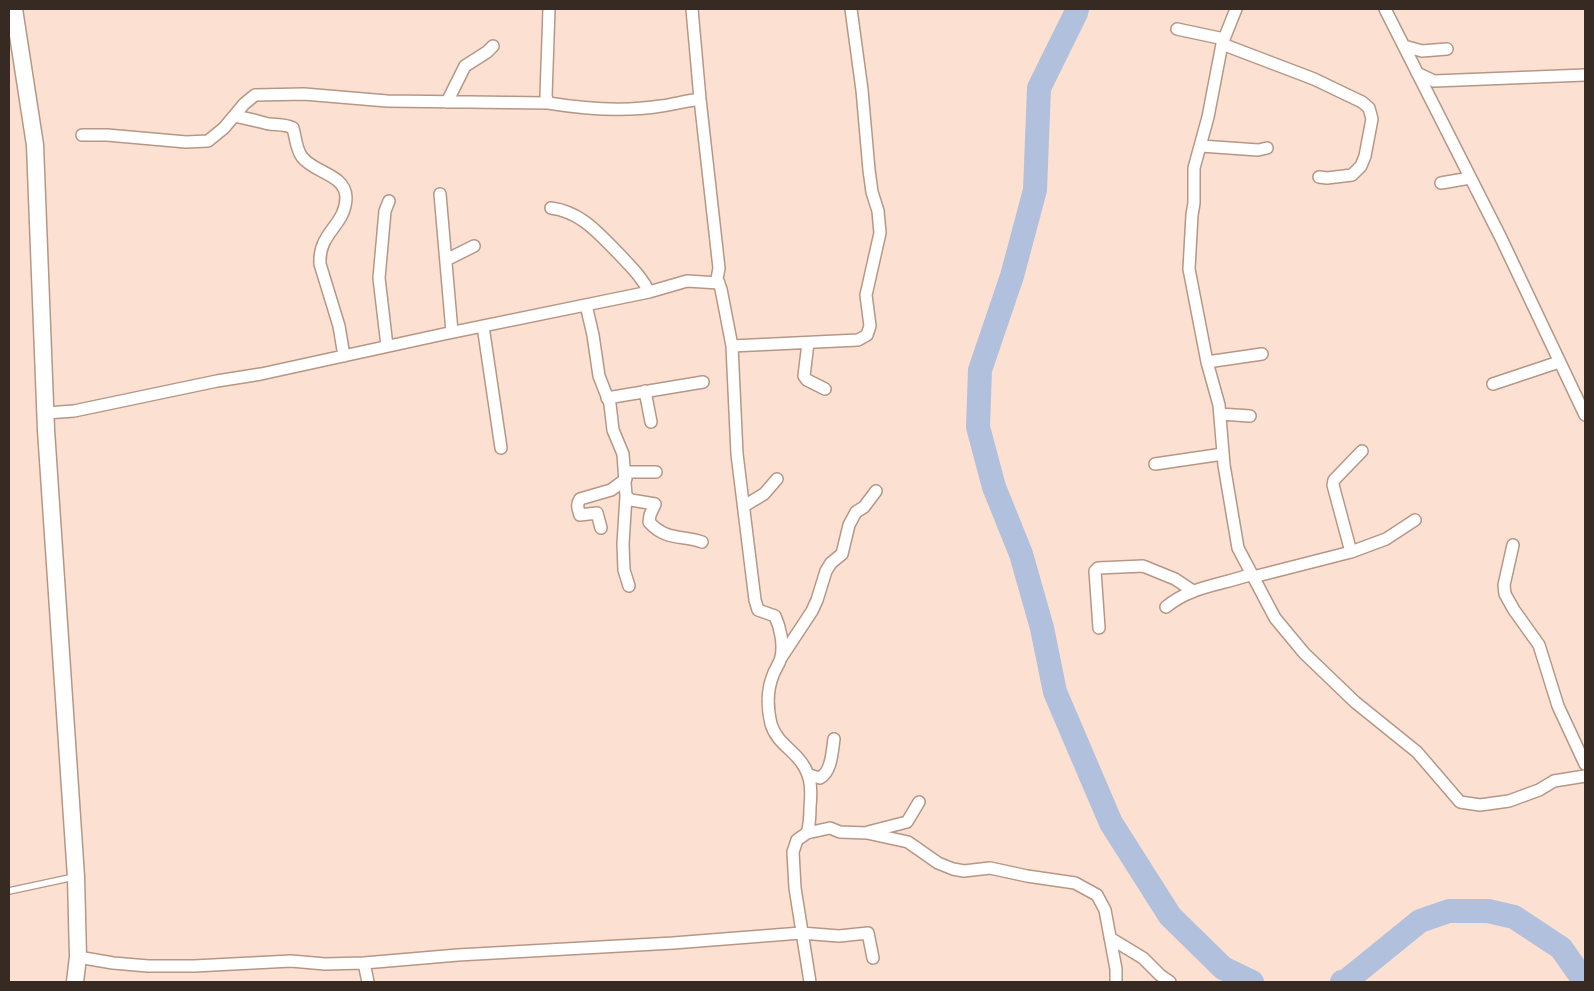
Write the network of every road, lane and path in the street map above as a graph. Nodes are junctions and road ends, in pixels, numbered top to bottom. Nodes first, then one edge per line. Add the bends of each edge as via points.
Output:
1 (14, 9) edge
2 (549, 9) edge
3 (692, 9) edge
4 (851, 9) edge
5 (1236, 9) edge
6 (1385, 9) edge
7 (1177, 29) dead end
8 (1224, 41) junction
9 (493, 46) dead end
10 (1404, 46) junction
11 (1447, 49) dead end
12 (1417, 73) junction
13 (1585, 75) edge
14 (700, 99) junction
15 (447, 102) junction
16 (548, 103) junction
17 (234, 116) junction
18 (82, 135) dead end
19 (1201, 146) junction
20 (1266, 148) dead end
21 (1319, 177) dead end
22 (1470, 178) junction
23 (1441, 183) dead end
24 (440, 194) dead end
25 (389, 201) dead end
26 (551, 208) dead end
27 (474, 246) dead end
28 (446, 260) junction
29 (719, 283) junction
30 (649, 292) junction
31 (586, 305) junction
32 (483, 326) junction
33 (452, 332) junction
34 (808, 343) junction
35 (387, 346) junction
36 (732, 346) junction
37 (1262, 354) dead end
38 (344, 356) junction
39 (1207, 362) junction
40 (1559, 362) junction
41 (702, 382) dead end
42 (1492, 384) dead end
43 (825, 389) dead end
44 (645, 392) junction
45 (607, 398) junction
46 (46, 413) junction
47 (1220, 414) junction
48 (1585, 415) edge
49 (1250, 416) dead end
50 (651, 422) dead end
51 (500, 448) dead end
52 (1362, 450) dead end
53 (1223, 454) junction
54 (1155, 464) dead end
55 (656, 472) dead end
56 (625, 475) junction
57 (777, 478) dead end
58 (876, 491) dead end
59 (626, 496) junction
60 (744, 506) junction
61 (1415, 520) dead end
62 (601, 528) dead end
63 (702, 542) dead end
64 (1513, 545) dead end
65 (1351, 552) junction
66 (1253, 576) junction
67 (629, 586) dead end
68 (1193, 591) junction
69 (1166, 607) dead end
70 (1099, 628) dead end
71 (781, 658) junction
72 (834, 739) dead end
73 (1585, 764) edge
74 (809, 775) junction
75 (1585, 776) edge
76 (919, 802) dead end
77 (807, 833) junction
78 (867, 833) junction
79 (76, 877) junction
80 (9, 891) edge
81 (802, 933) junction
82 (1110, 938) junction
83 (78, 957) junction
84 (873, 958) dead end
85 (364, 963) junction
86 (75, 982) edge
87 (368, 982) edge
88 (810, 982) edge
89 (1116, 982) edge
90 (1170, 982) edge

1 - 46 street via 35,145
2 - 16 street
3 - 14 street
4 - 34 street via 869,170 880,233 866,295 870,326 867,335 858,340
5 - 8 street
6 - 10 street
7 - 8 street
8 - 19 street
8 - 21 street via 1314,79 1369,108 1372,119 1360,166 1352,175
9 - 15 street via 465,66
10 - 11 street via 1422,51
10 - 12 street
12 - 13 street via 1434,81
12 - 22 street
14 - 16 street via 661,106 609,109
14 - 29 street
15 - 16 street
15 - 17 street via 304,94 255,95
17 - 18 street via 208,141
17 - 38 street via 293,128 303,159 340,182 344,190 346,198 342,218 326,237 320,255
19 - 20 street
19 - 39 street via 1194,173 1189,269
22 - 23 street
22 - 40 street
24 - 28 street
25 - 35 street via 385,211 379,278
26 - 30 street via 570,212 592,226 639,276
27 - 28 street
28 - 33 street
29 - 30 street via 687,281
29 - 36 street
30 - 31 street
31 - 32 street
31 - 45 street
32 - 33 street
32 - 51 street
33 - 35 street
34 - 36 street
34 - 43 street via 804,376
35 - 38 street
36 - 60 street
37 - 39 street
38 - 46 street via 74,411
39 - 47 street
40 - 42 street
40 - 48 street
41 - 44 street
44 - 45 street
44 - 50 street
45 - 56 street via 613,430 623,454
46 - 79 street
47 - 49 street
47 - 53 street
52 - 65 street via 1333,485
53 - 54 street
53 - 66 street via 1236,541
55 - 56 street
56 - 59 street
56 - 62 street via 611,490 578,502 580,515 597,513
57 - 60 street via 764,494
58 - 71 street via 856,512 842,554 826,571 812,611
59 - 63 street via 631,500 655,504 649,522 663,532 675,538
59 - 67 street via 624,570
60 - 71 street via 755,600 758,610 775,616 779,624
61 - 65 street via 1386,539
64 - 73 street via 1505,594 1539,645 1558,706
65 - 66 street
66 - 68 street
66 - 75 street via 1275,618 1304,653 1355,702 1417,752 1460,802 1480,805 1509,801 1554,781
68 - 69 street via 1181,595
68 - 70 street via 1175,579 1143,566 1098,568 1095,571
71 - 74 street via 768,690 772,725 782,744 797,756
72 - 74 street via 825,775 820,778
74 - 77 street via 812,794
76 - 78 street via 907,822
77 - 78 street via 830,828 840,832
77 - 81 street via 797,840 793,852
78 - 82 street via 908,842 938,863 953,869 990,868 1075,883 1097,895 1105,910
79 - 80 lane
79 - 83 street
81 - 84 street via 868,934
81 - 85 street
81 - 88 street
82 - 89 street
82 - 90 street via 1143,958
83 - 85 street via 148,966 282,961
83 - 86 street
85 - 87 street

